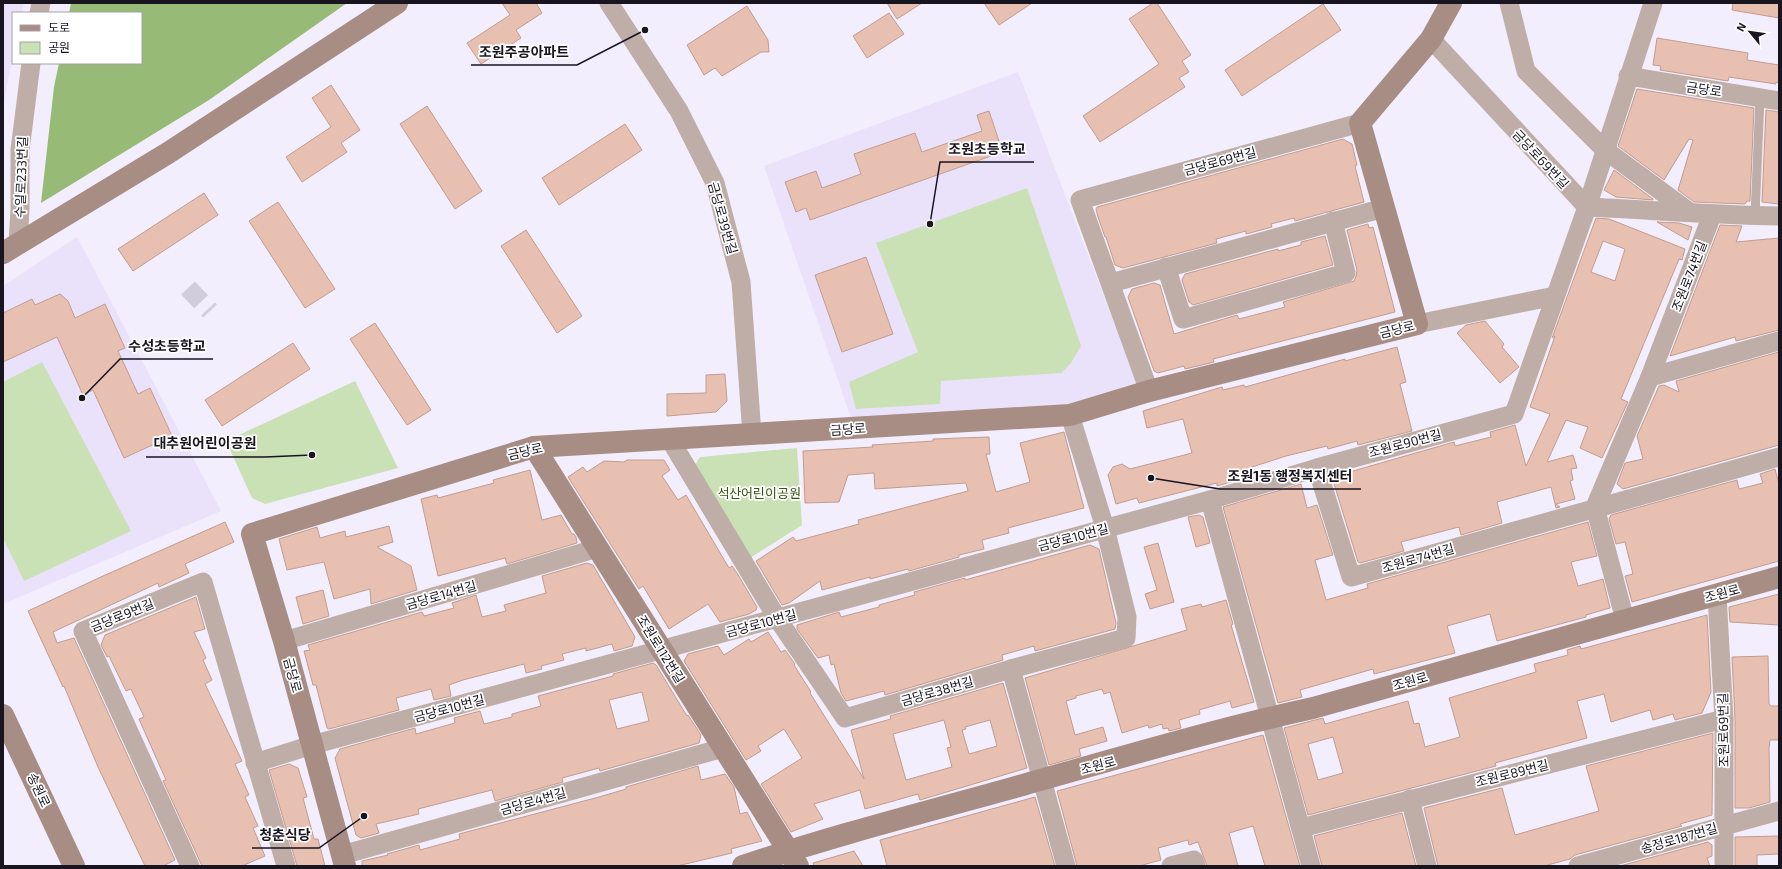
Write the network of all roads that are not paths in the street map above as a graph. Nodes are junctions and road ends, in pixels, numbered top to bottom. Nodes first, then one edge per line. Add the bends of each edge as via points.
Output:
1 (397, 3) edge
2 (609, 3) edge
3 (1451, 3) edge
4 (1509, 3) edge
5 (1653, 3) edge
6 (1430, 39) junction
7 (31, 64) edge
8 (1628, 76) junction
9 (1760, 98) junction
10 (1779, 101) edge
11 (1360, 123) junction
12 (1605, 150) junction
13 (1587, 207) junction
14 (1384, 208) junction
15 (1688, 212) junction
16 (1712, 215) junction
17 (1755, 215) junction
18 (1779, 216) edge
19 (1333, 221) junction
20 (10, 248) edge
21 (1166, 267) junction
22 (1111, 283) junction
23 (1555, 296) junction
24 (1417, 324) junction
25 (1779, 341) edge
26 (1650, 377) junction
27 (1149, 391) junction
28 (1070, 415) junction
29 (752, 435) junction
30 (669, 438) junction
31 (534, 447) junction
32 (1779, 457) edge
33 (1317, 468) junction
34 (1210, 500) junction
35 (1595, 507) junction
36 (1105, 528) junction
37 (598, 548) junction
38 (1779, 577) edge
39 (1717, 595) junction
40 (777, 618) junction
41 (1625, 620) junction
42 (284, 641) junction
43 (662, 650) junction
44 (1011, 669) junction
45 (3, 715) edge
46 (1270, 718) junction
47 (1724, 719) junction
48 (312, 745) junction
49 (723, 748) junction
50 (255, 763) junction
51 (1041, 780) junction
52 (1410, 799) junction
53 (1779, 811) edge
54 (1723, 826) junction
55 (1301, 828) junction
56 (793, 858) edge
57 (344, 860) edge
58 (74, 866) edge
59 (190, 866) edge
60 (286, 866) edge
61 (743, 866) edge
62 (1066, 866) edge
63 (1171, 866) edge
64 (1196, 866) edge
65 (1311, 866) edge
66 (1427, 866) edge
67 (1578, 866) edge
68 (1724, 866) edge

1 - 20 street via 168,153
2 - 29 street, 금당로39번길 via 679,111 715,183 741,282
3 - 6 street
4 - 12 street via 1526,71
5 - 8 street
6 - 11 street
6 - 13 street, 금당로69번길
7 - 20 street, 수일로233번길 via 20,150 20,210
8 - 9 street, 금당로
8 - 12 street
9 - 10 street, 금당로
9 - 17 lane
11 - 14 street
11 - 22 street, 금당로69번길 via 1080,200
12 - 13 street
12 - 15 street
13 - 15 street
13 - 23 street
14 - 19 street
14 - 24 street
15 - 16 street
16 - 17 street
16 - 26 street, 조원로74번길
17 - 18 street
19 - 21 street
19 - 21 street via 1346,273 1183,319
21 - 22 street
22 - 27 street
23 - 24 street, 금당로
23 - 33 street, 조원로90번길 via 1514,414
24 - 27 street, 금당로
25 - 26 street
26 - 35 street, 조원로74번길
27 - 28 street, 금당로
28 - 29 street, 금당로
28 - 36 street, 금당로38번길
29 - 30 street, 금당로
30 - 31 street, 금당로
30 - 40 street, 금당로38번길
31 - 37 street, 조원로112번길
31 - 42 street, 금당로 via 252,534
32 - 35 street, 조원로74번길
33 - 34 street, 조원로90번길
33 - 35 street, 조원로74번길 via 1351,577
34 - 36 street, 금당로10번길
34 - 46 street
35 - 41 street
36 - 40 street, 금당로10번길
36 - 44 street, 금당로38번길 via 1127,617 1126,638
37 - 42 street, 금당로14번길
37 - 43 street, 조원로112번길
38 - 39 street, 조원로
39 - 41 street, 조원로
39 - 47 street, 조원로69번길
40 - 43 street, 금당로10번길
40 - 44 street, 금당로38번길 via 845,718
41 - 46 street, 조원로
42 - 48 street, 금당로
43 - 48 street, 금당로10번길
43 - 49 street, 조원로112번길
44 - 51 street
45 - 58 street, 송원로
46 - 51 street, 조원로
46 - 55 street
47 - 52 street, 조원로89번길
47 - 54 street, 조원로69번길
48 - 50 street
48 - 57 street, 금당로
49 - 56 street, 조원로112번길
49 - 57 street, 금당로4번길
50 - 59 street, 금당로9번길 via 203,582 83,631
50 - 60 street, 금당로9번길
51 - 56 street, 조원로
51 - 62 street
52 - 55 street, 조원로89번길
52 - 66 street
53 - 54 street, 송정로187번길
54 - 67 street, 송정로187번길
54 - 68 street, 조원로69번길
55 - 65 street
56 - 61 street, 조원로
63 - 64 street via 1194,860

